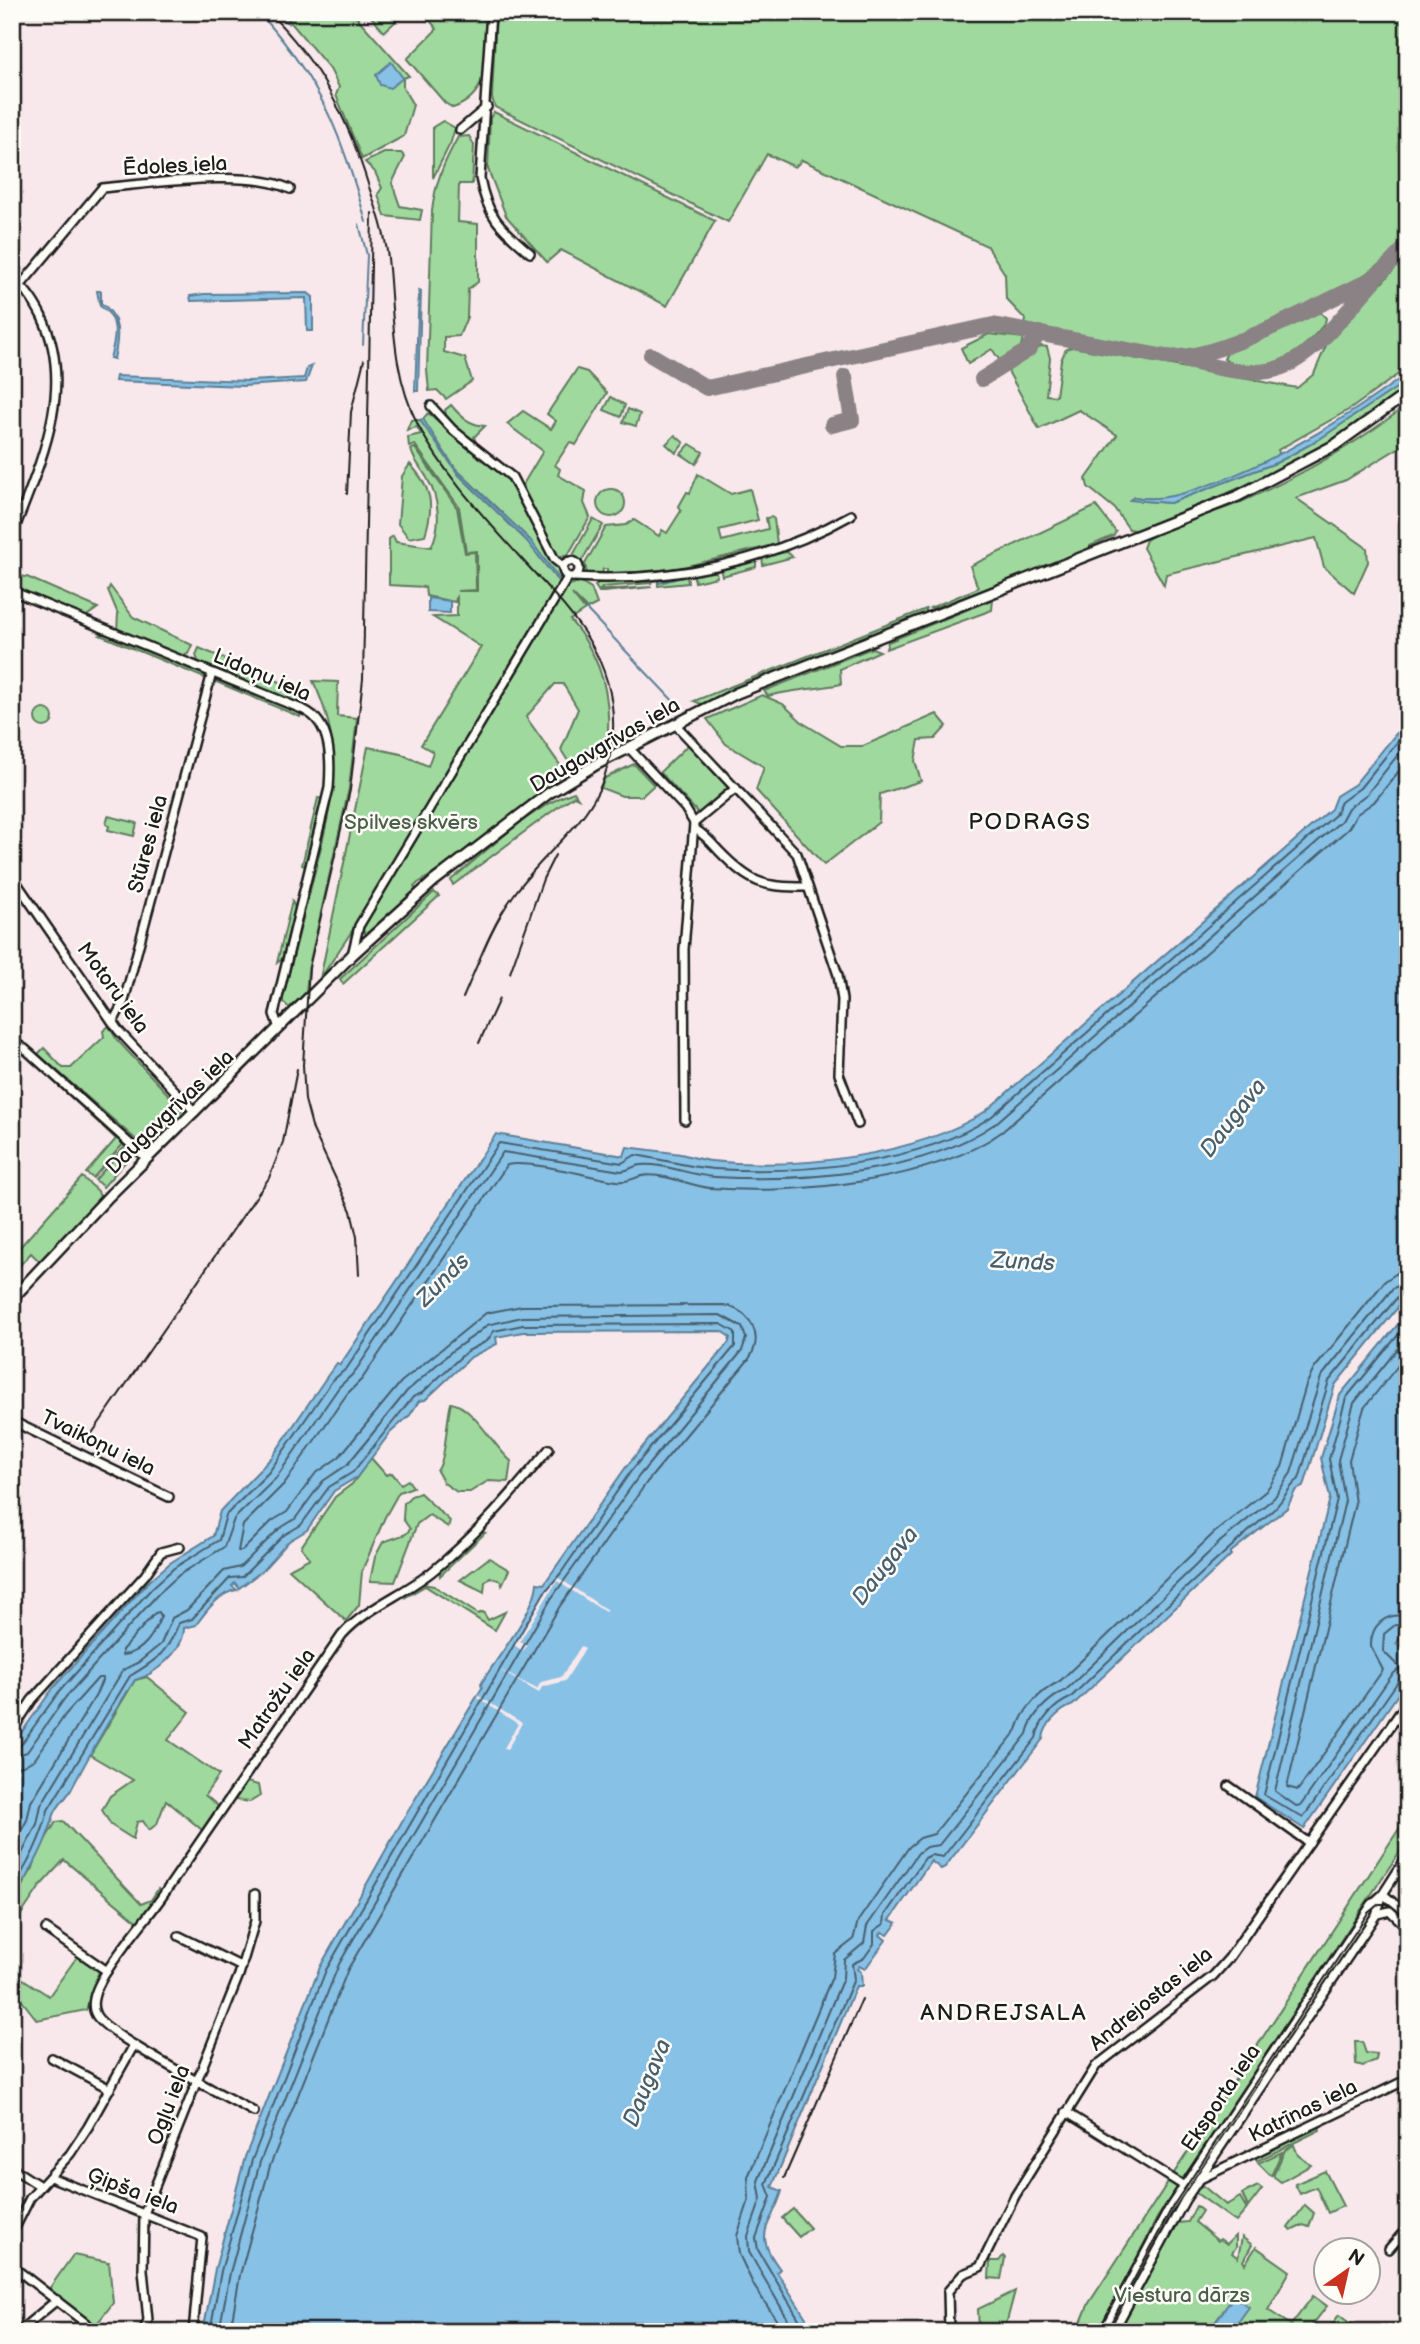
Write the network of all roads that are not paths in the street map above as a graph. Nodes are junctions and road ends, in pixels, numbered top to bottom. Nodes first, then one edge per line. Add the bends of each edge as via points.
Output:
1 (491, 12) edge
2 (487, 107) junction
3 (460, 130) dead end
4 (290, 189) dead end
5 (530, 253) dead end
6 (12, 279) edge
7 (21, 285) junction
8 (1408, 393) edge
9 (431, 406) dead end
10 (850, 515) dead end
11 (12, 536) edge
12 (563, 566) junction
13 (571, 577) junction
14 (12, 591) edge
15 (212, 673) junction
16 (675, 724) junction
17 (630, 749) junction
18 (736, 788) junction
19 (694, 826) junction
20 (12, 876) edge
21 (807, 887) junction
22 (352, 955) junction
23 (113, 1022) junction
24 (279, 1028) junction
25 (12, 1041) edge
26 (195, 1112) junction
27 (685, 1120) dead end
28 (858, 1124) dead end
29 (148, 1158) junction
30 (23, 1290) junction
31 (12, 1299) edge
32 (12, 1307) edge
33 (12, 1422) edge
34 (550, 1450) dead end
35 (169, 1497) dead end
36 (180, 1547) dead end
37 (1408, 1701) edge
38 (12, 1731) edge
39 (1229, 1786) dead end
40 (1309, 1843) junction
41 (1408, 1855) edge
42 (255, 1894) dead end
43 (1383, 1894) junction
44 (1376, 1915) junction
45 (1408, 1915) edge
46 (1408, 1927) edge
47 (46, 1929) dead end
48 (179, 1936) dead end
49 (242, 1967) junction
50 (107, 1970) junction
51 (134, 2045) junction
52 (52, 2057) dead end
53 (198, 2080) junction
54 (1406, 2083) edge
55 (110, 2089) junction
56 (254, 2112) dead end
57 (1066, 2112) junction
58 (1203, 2166) junction
59 (12, 2168) edge
60 (1214, 2173) junction
61 (50, 2177) junction
62 (1189, 2178) junction
63 (1198, 2180) junction
64 (1181, 2184) dead end
65 (40, 2186) junction
66 (144, 2214) junction
67 (1408, 2227) edge
68 (12, 2234) edge
69 (1389, 2249) dead end
70 (12, 2266) edge
71 (57, 2300) junction
72 (18, 2332) edge
73 (97, 2332) edge
74 (143, 2332) edge
75 (193, 2332) edge
76 (949, 2332) edge
77 (1103, 2332) edge
78 (1113, 2332) edge

1 - 2 street
2 - 3 street
2 - 5 street via 480,178 484,199 498,224
4 - 7 street, Ēdoles iela via 270,181 213,179 102,188
6 - 7 street
7 - 11 street via 48,330 56,388 50,433
8 - 16 main road, Daugavgrīvas iela via 1308,460 1238,496 747,689
9 - 12 street via 453,430 512,477 555,560
10 - 13 street via 780,549 690,570 635,578
12 - 13 street
12 - 13 street via 569,561 577,563 579,572
13 - 22 street via 359,926
14 - 15 street, Lidoņu iela
15 - 23 street, Stūres iela via 124,1001
15 - 24 street, Lidoņu iela via 308,712 326,736 329,788 274,1014
16 - 17 main road, Daugavgrīvas iela
16 - 18 street
17 - 19 street via 685,808
17 - 22 main road, Daugavgrīvas iela via 549,793 434,881
18 - 19 street
18 - 21 street via 797,854
19 - 21 street via 750,879 764,885
19 - 27 street via 684,949
20 - 23 street, Motoru iela
21 - 28 street via 838,975 842,1023 839,1074
22 - 24 main road, Daugavgrīvas iela
23 - 26 street, Motoru iela
24 - 26 main road, Daugavgrīvas iela
25 - 29 street
26 - 29 main road, Daugavgrīvas iela
29 - 30 main road, Daugavgrīvas iela
30 - 31 main road, Daugavgrīvas iela
30 - 32 main road, Daugavgrīvas iela
33 - 35 street, Tvaikoņu iela
34 - 50 street, Matrožu iela via 473,1537 342,1635 153,1911
36 - 38 street via 161,1552 32,1700
37 - 40 street, Andrejostas iela
39 - 40 street
40 - 57 street, Andrejostas iela via 1219,1970 1096,2066
41 - 43 street, Eksporta iela
42 - 49 street, Ogļu iela via 255,1922
43 - 44 street, Eksporta iela
43 - 45 street
43 - 58 street, Eksporta iela via 1372,1904
44 - 46 street via 1390,1911
44 - 58 street, Eksporta iela
47 - 50 street
48 - 49 street
49 - 53 street, Ogļu iela
50 - 51 street, Matrožu iela via 93,2004 96,2016
51 - 53 street
51 - 55 street
52 - 55 street
53 - 56 street
53 - 66 street, Ogļu iela
54 - 60 street, Katrīnas iela
55 - 61 street via 71,2154
57 - 64 street
57 - 76 street, Andrejostas iela via 1010,2205 980,2267 962,2274 948,2291
58 - 60 street
58 - 62 street, Eksporta iela
58 - 63 street, Eksporta iela
59 - 65 street
60 - 63 street, Katrīnas iela
61 - 65 street
61 - 66 street, Ģipša iela
62 - 63 street
62 - 77 street, Eksporta iela
63 - 78 street, Eksporta iela
65 - 68 street
66 - 74 street, Ogļu iela via 148,2319
66 - 75 street, Ģipša iela via 202,2237
67 - 69 street
70 - 71 street
71 - 72 street
71 - 73 street

